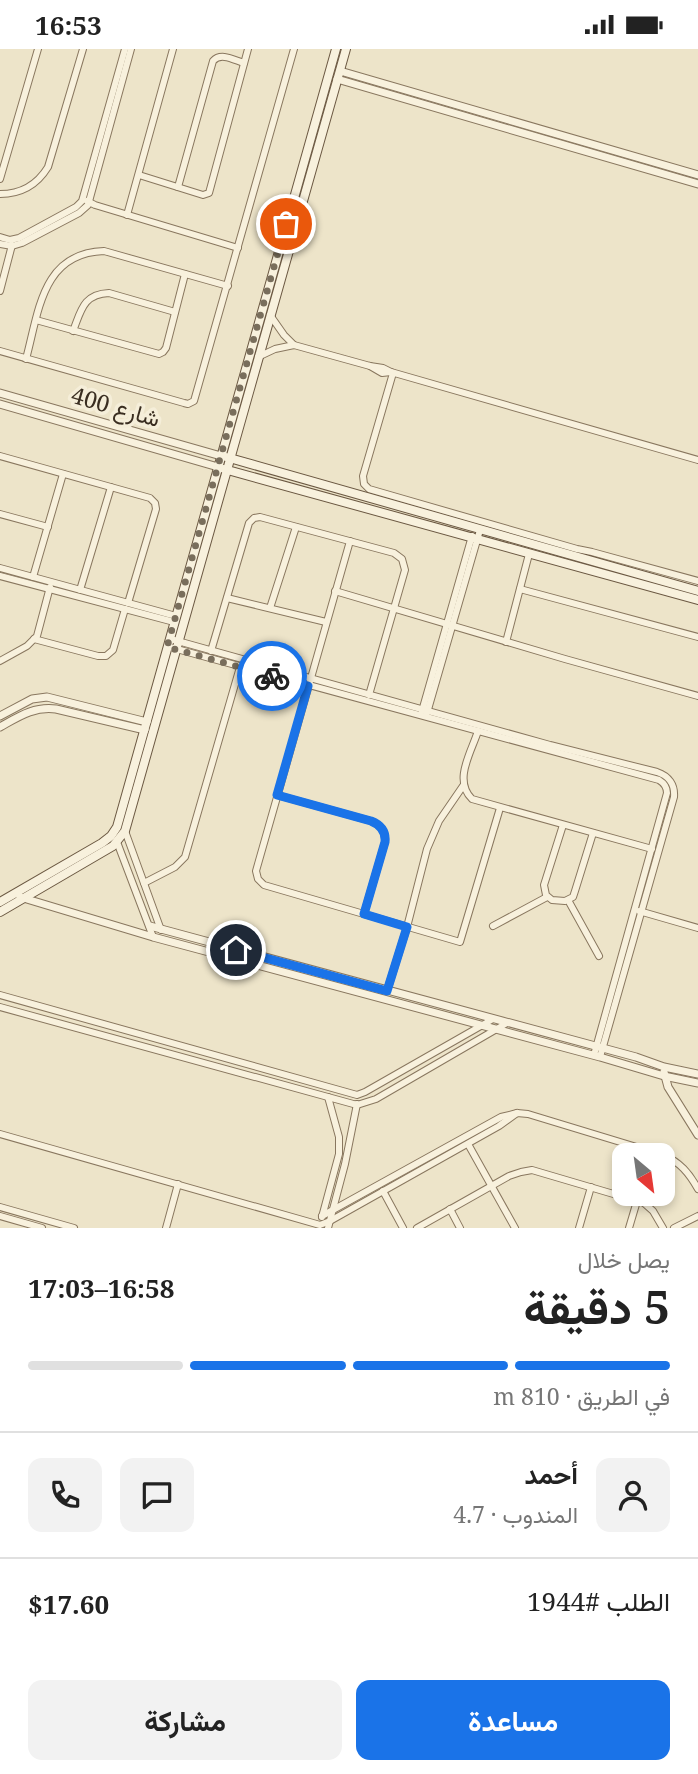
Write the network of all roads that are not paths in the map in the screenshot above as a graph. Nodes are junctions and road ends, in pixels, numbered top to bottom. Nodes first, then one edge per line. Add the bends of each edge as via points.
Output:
1 (38, 49) edge
2 (83, 49) edge
3 (125, 49) edge
4 (131, 49) edge
5 (173, 49) edge
6 (248, 49) edge
7 (295, 49) edge
8 (336, 49) edge
9 (346, 49) edge
10 (244, 63) junction
11 (338, 75) junction
12 (4, 151) edge
13 (698, 174) edge
14 (139, 175) junction
15 (304, 177) junction
16 (0, 179) edge
17 (698, 184) edge
18 (178, 187) junction
19 (0, 194) edge
20 (86, 201) junction
21 (127, 215) junction
22 (0, 237) edge
23 (12, 243) junction
24 (0, 244) edge
25 (238, 248) junction
26 (185, 274) junction
27 (228, 286) junction
28 (0, 291) edge
29 (175, 312) junction
30 (270, 315) junction
31 (36, 320) junction
32 (73, 331) junction
33 (294, 345) junction
34 (0, 351) edge
35 (258, 357) junction
36 (26, 359) junction
37 (392, 373) junction
38 (0, 393) edge
39 (0, 404) edge
40 (0, 456) edge
41 (226, 457) junction
42 (698, 460) edge
43 (223, 468) junction
44 (63, 474) junction
45 (111, 487) junction
46 (0, 514) edge
47 (48, 527) junction
48 (296, 527) junction
49 (477, 529) junction
50 (474, 538) junction
51 (350, 541) junction
52 (529, 554) junction
53 (0, 568) edge
54 (0, 576) edge
55 (33, 577) junction
56 (698, 581) edge
57 (51, 586) junction
58 (520, 589) junction
59 (80, 590) junction
60 (335, 591) junction
61 (698, 591) edge
62 (227, 598) junction
63 (698, 600) edge
64 (126, 606) junction
65 (270, 608) junction
66 (394, 609) junction
67 (175, 619) junction
68 (326, 622) junction
69 (449, 625) junction
70 (698, 637) edge
71 (34, 639) junction
72 (506, 642) junction
73 (173, 644) junction
74 (212, 651) junction
75 (0, 661) edge
76 (240, 667) junction
77 (309, 682) junction
78 (369, 695) junction
79 (698, 696) edge
80 (424, 714) junction
81 (0, 716) edge
82 (146, 726) junction
83 (0, 727) edge
84 (479, 729) junction
85 (463, 786) junction
86 (277, 795) junction
87 (500, 808) junction
88 (563, 825) junction
89 (125, 831) junction
90 (593, 833) junction
91 (117, 842) junction
92 (652, 849) junction
93 (144, 883) junction
94 (0, 894) edge
95 (12, 894) junction
96 (547, 897) junction
97 (24, 898) junction
98 (568, 900) junction
99 (0, 902) edge
100 (638, 910) junction
101 (0, 912) edge
102 (364, 914) junction
103 (149, 926) junction
104 (493, 926) dead end
105 (407, 927) junction
106 (698, 928) edge
107 (161, 930) junction
108 (153, 937) junction
109 (165, 940) junction
110 (599, 956) dead end
111 (387, 991) junction
112 (0, 995) edge
113 (0, 1007) edge
114 (493, 1019) junction
115 (507, 1023) junction
116 (483, 1025) junction
117 (496, 1029) junction
118 (598, 1052) junction
119 (664, 1071) junction
120 (698, 1074) edge
121 (698, 1083) edge
122 (357, 1095) junction
123 (328, 1097) junction
124 (356, 1105) junction
125 (517, 1113) junction
126 (0, 1134) edge
127 (698, 1135) edge
128 (468, 1144) junction
129 (178, 1184) junction
130 (492, 1186) junction
131 (591, 1187) junction
132 (698, 1189) edge
133 (383, 1191) junction
134 (612, 1193) edge
135 (636, 1206) edge
136 (646, 1206) edge
137 (0, 1207) edge
138 (450, 1209) junction
139 (332, 1211) junction
140 (0, 1216) edge
141 (322, 1216) junction
142 (698, 1216) edge
143 (329, 1224) edge
144 (320, 1226) edge
145 (42, 1228) edge
146 (71, 1228) edge
147 (166, 1228) edge
148 (403, 1228) edge
149 (417, 1228) edge
150 (460, 1228) edge
151 (515, 1228) edge
152 (579, 1228) edge
153 (629, 1228) edge
154 (663, 1228) edge
155 (674, 1228) edge

1 - 12 street
2 - 19 street via 48,167 26,189
3 - 20 street
4 - 20 street
5 - 14 street
6 - 10 street
7 - 25 street
8 - 15 main road
9 - 11 main road
10 - 18 street via 221,56 213,61
10 - 18 street via 209,193
11 - 13 street
11 - 15 main road
11 - 17 street
12 - 16 street
14 - 18 street
14 - 21 street
15 - 30 main road
15 - 41 main road
20 - 21 street
20 - 23 street via 79,213 20,245
21 - 25 street
22 - 23 street
23 - 24 street
23 - 28 street
25 - 27 street
26 - 27 street
26 - 29 street
26 - 31 street via 104,251 84,254 51,277
27 - 36 street via 191,403
29 - 32 street via 98,294 82,307
29 - 32 street via 166,348 159,354
30 - 33 street
30 - 35 main road
31 - 32 street
31 - 36 street
33 - 35 street
33 - 37 street
34 - 36 street
35 - 41 main road
37 - 42 street
37 - 56 street via 363,476 369,489
38 - 41 street, شارع 400
39 - 43 street, شارع 400
40 - 44 street
41 - 43 main road
41 - 49 main road
43 - 50 main road
43 - 67 main road
43 - 73 main road
44 - 45 street
44 - 47 street
45 - 59 street
45 - 64 street via 150,498 156,507
46 - 47 street
47 - 55 street
48 - 51 street
48 - 62 street via 252,519
48 - 65 street
49 - 50 street
49 - 61 main road
50 - 52 main road
50 - 69 street
51 - 60 street
51 - 66 street via 402,559 405,570
52 - 58 street
52 - 63 main road
53 - 55 street
54 - 57 street
55 - 57 street
57 - 59 street
57 - 64 street
57 - 71 street
58 - 70 street
58 - 72 street
59 - 64 street
60 - 66 street
60 - 68 street
62 - 65 street
62 - 74 street
64 - 67 street
64 - 71 street via 113,650 106,656
65 - 68 street
66 - 69 street
66 - 78 street
67 - 73 main road
68 - 77 street
69 - 72 street
69 - 80 street
71 - 75 street
72 - 79 street
73 - 74 street
73 - 76 street
73 - 82 main road
73 - 89 main road
74 - 77 street
76 - 77 street
76 - 93 street via 186,857
77 - 78 street
77 - 80 street
77 - 86 street
78 - 80 street
80 - 84 street
81 - 82 street via 47,697
82 - 83 street via 45,708
82 - 95 main road via 111,836
84 - 85 street
84 - 92 street via 661,781 667,793
84 - 100 street via 661,773 670,781 674,797
85 - 87 street via 475,801
85 - 105 street via 431,838
86 - 102 street via 256,871 260,882
86 - 102 street via 381,827 385,842
87 - 88 street
87 - 105 street via 460,942
88 - 90 street
88 - 96 street via 544,885
89 - 91 main road
89 - 93 street
90 - 92 street
90 - 98 street via 573,897
91 - 97 main road
91 - 103 street
92 - 100 street
93 - 107 street
94 - 95 street
95 - 97 street
95 - 99 main road
96 - 98 street
96 - 104 street
97 - 101 main road
97 - 108 street
98 - 110 street
100 - 106 street
100 - 118 street
102 - 105 street
103 - 107 street
103 - 108 street
105 - 111 street
107 - 109 street
107 - 111 street
108 - 109 street
109 - 116 street
111 - 114 street
112 - 122 street
113 - 123 street
114 - 115 street
114 - 116 street
115 - 117 street
115 - 118 street
116 - 117 street
116 - 122 street
117 - 118 street
117 - 124 street via 376,1099
118 - 119 street
119 - 120 street
119 - 121 street
119 - 127 street via 668,1087
122 - 124 street
123 - 124 street
123 - 141 street via 339,1154
124 - 139 street
125 - 128 street
125 - 132 street via 663,1155 681,1165
125 - 139 street via 501,1117
126 - 129 street
128 - 130 street
128 - 133 street
129 - 144 street
129 - 147 street
130 - 131 street via 515,1173 532,1171
130 - 138 street
130 - 151 street
131 - 134 street
131 - 152 street
133 - 143 street
133 - 148 street
135 - 153 street
136 - 154 street
137 - 146 street
138 - 149 street
138 - 150 street
139 - 141 street
139 - 143 street
140 - 145 street
141 - 144 street
142 - 155 street
143 - 144 street

